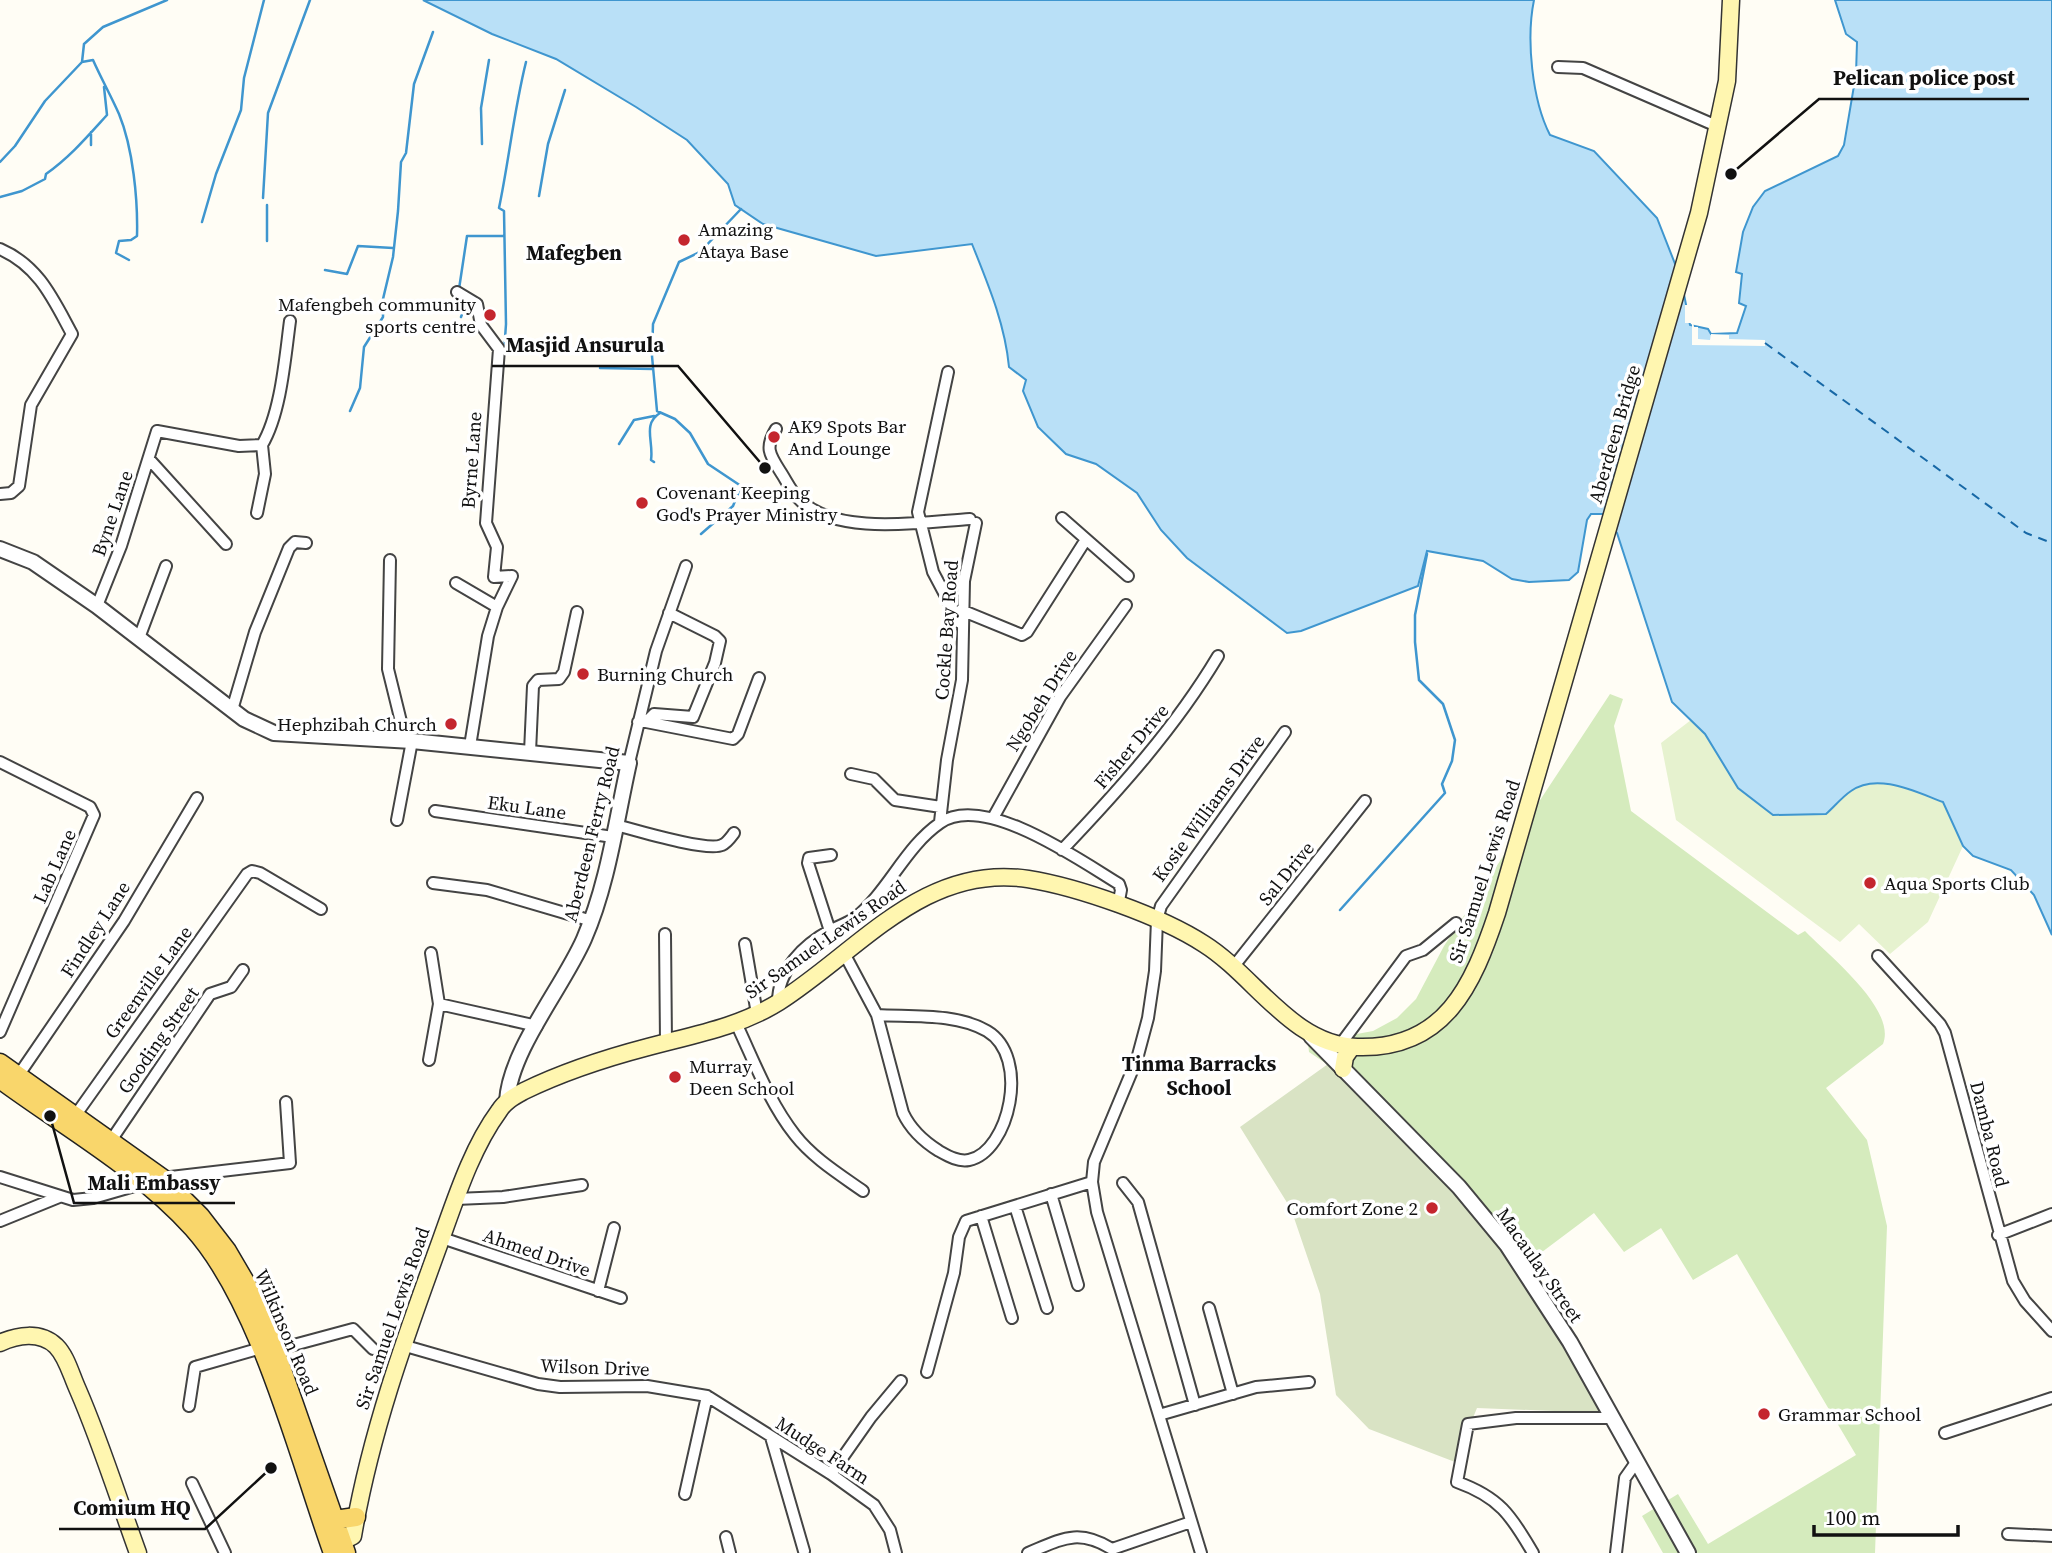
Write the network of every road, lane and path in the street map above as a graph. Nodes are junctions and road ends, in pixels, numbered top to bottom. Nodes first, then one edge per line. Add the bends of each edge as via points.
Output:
1 (1731, 0) edge
2 (1558, 67) dead end
3 (1719, 127) junction
4 (0, 249) edge
5 (457, 292) dead end
6 (290, 321) dead end
7 (948, 372) dead end
8 (776, 429) dead end
9 (262, 445) junction
10 (149, 459) junction
11 (0, 494) edge
12 (257, 513) dead end
13 (1062, 518) dead end
14 (919, 524) junction
15 (1085, 541) junction
16 (306, 543) dead end
17 (226, 544) dead end
18 (0, 549) edge
19 (390, 560) dead end
20 (166, 566) dead end
21 (686, 566) dead end
22 (1128, 576) dead end
23 (456, 583) dead end
24 (1126, 605) dead end
25 (97, 606) junction
26 (496, 607) junction
27 (961, 610) junction
28 (577, 612) dead end
29 (669, 613) junction
30 (961, 626) junction
31 (139, 638) junction
32 (1218, 656) dead end
33 (1569, 666) joint
34 (759, 678) dead end
35 (232, 710) junction
36 (642, 722) junction
37 (1285, 732) dead end
38 (409, 741) junction
39 (470, 746) junction
40 (530, 752) junction
41 (0, 762) edge
42 (629, 763) junction
43 (851, 774) dead end
44 (197, 798) dead end
45 (1365, 801) dead end
46 (942, 807) junction
47 (435, 811) dead end
48 (993, 818) junction
49 (397, 820) dead end
50 (940, 822) junction
51 (615, 831) junction
52 (734, 833) dead end
53 (1062, 850) junction
54 (831, 855) dead end
55 (433, 883) dead end
56 (1118, 906) junction
57 (321, 909) dead end
58 (1159, 913) junction
59 (592, 921) junction
60 (1456, 923) dead end
61 (830, 931) junction
62 (665, 934) dead end
63 (745, 944) dead end
64 (431, 953) dead end
65 (845, 955) junction
66 (1878, 956) dead end
67 (1234, 966) junction
68 (243, 970) dead end
69 (778, 1002) junction
70 (439, 1004) junction
71 (758, 1014) junction
72 (877, 1015) junction
73 (736, 1023) junction
74 (537, 1027) junction
75 (0, 1032) edge
76 (1311, 1036) junction
77 (666, 1043) junction
78 (1346, 1046) junction
79 (429, 1060) dead end
80 (0, 1063) edge
81 (1343, 1069) junction
82 (7, 1084) edge
83 (507, 1101) junction
84 (286, 1102) dead end
85 (75, 1116) junction
86 (110, 1142) junction
87 (0, 1177) edge
88 (153, 1180) junction
89 (1092, 1182) junction
90 (1122, 1183) dead end
91 (582, 1185) dead end
92 (863, 1191) dead end
93 (1051, 1194) junction
94 (59, 1197) junction
95 (456, 1199) junction
96 (1015, 1206) junction
97 (2052, 1214) edge
98 (981, 1216) junction
99 (0, 1221) edge
100 (614, 1228) dead end
101 (1998, 1235) junction
102 (442, 1238) junction
103 (1078, 1285) dead end
104 (598, 1291) junction
105 (621, 1298) dead end
106 (1047, 1308) dead end
107 (1209, 1308) dead end
108 (1012, 1318) dead end
109 (2052, 1331) edge
110 (0, 1343) edge
111 (402, 1345) junction
112 (268, 1349) junction
113 (373, 1349) dead end
114 (927, 1372) dead end
115 (901, 1381) dead end
116 (1310, 1382) dead end
117 (1233, 1394) junction
118 (707, 1396) junction
119 (2052, 1398) edge
120 (1195, 1405) junction
121 (189, 1406) dead end
122 (1159, 1415) junction
123 (1612, 1418) junction
124 (1945, 1433) dead end
125 (771, 1437) junction
126 (1637, 1461) junction
127 (831, 1474) junction
128 (192, 1483) dead end
129 (685, 1494) dead end
130 (356, 1517) joint
131 (1191, 1522) junction
132 (2008, 1535) dead end
133 (2052, 1536) edge
134 (726, 1537) dead end
135 (340, 1542) edge
136 (804, 1551) dead end
137 (138, 1553) edge
138 (225, 1553) edge
139 (730, 1553) edge
140 (896, 1553) edge
141 (1028, 1553) edge
142 (1200, 1553) edge
143 (1533, 1553) edge
144 (1616, 1553) edge
145 (1688, 1553) edge

1 - 3 main road via 1727,81
2 - 3 street via 1583,68
3 - 33 main road, Aberdeen Bridge via 1699,213
4 - 11 street via 28,264 41,278 72,334 31,405 19,486
5 - 26 street, Byrne Lane via 477,304 481,325 499,349 486,523 497,547 494,577 512,576
6 - 9 street via 268,436
7 - 14 street
8 - 14 street via 768,453 799,499 843,519
9 - 10 street, Byne Lane via 239,446 157,431
9 - 12 street via 265,474
10 - 17 street
10 - 25 street, Byne Lane
13 - 15 street
14 - 27 street, Cockle Bay Road via 973,521
14 - 30 street via 933,572
15 - 22 street
15 - 27 street via 1022,635
16 - 35 street via 295,542 289,548
18 - 25 street via 26,558
19 - 38 street via 388,669
20 - 31 street
21 - 29 street, Aberdeen Ferry Road
23 - 26 street
24 - 48 street, Ngobeh Drive via 1060,697
25 - 31 street
26 - 39 street, Byrne Lane via 482,661
27 - 30 street, Cockle Bay Road
28 - 40 street via 564,672 559,679 538,680 533,686
29 - 36 street, Aberdeen Ferry Road
29 - 36 street via 715,636 719,649 693,717 654,715
30 - 46 street, Cockle Bay Road via 962,680
31 - 35 street
32 - 53 street, Fisher Drive via 1189,704
33 - 78 main road, Sir Samuel Lewis Road via 1497,913 1466,988 1453,1007 1419,1036 1386,1045
34 - 36 street via 733,739
35 - 38 street via 274,733
36 - 42 street, Aberdeen Ferry Road
37 - 58 street, Kosie Williams Drive
38 - 39 street
38 - 49 street
39 - 40 street
40 - 42 street
41 - 75 street, Lab Lane via 90,807 94,815
42 - 51 street, Aberdeen Ferry Road
43 - 46 street via 874,779 895,800
44 - 82 street, Findley Lane via 124,921
45 - 67 street, Sal Drive
46 - 50 street, Cockle Bay Road
47 - 51 street, Eku Lane
48 - 50 street
48 - 53 street
50 - 61 street via 863,911
51 - 52 street, Eku Lane via 713,846 725,844
51 - 59 street, Aberdeen Ferry Road
53 - 56 street via 1119,884
54 - 61 street via 809,858 808,863
55 - 59 street via 487,890
56 - 58 main road, Sir Samuel Lewis Road
56 - 65 main road, Sir Samuel Lewis Road via 1030,879 978,877 927,894
57 - 85 street, Greenville Lane via 252,871
58 - 67 main road, Sir Samuel Lewis Road
58 - 89 street via 1148,1018 1136,1059 1099,1145
59 - 74 street, Aberdeen Ferry Road
60 - 78 street via 1423,950 1406,956
61 - 69 street via 786,969 780,978
62 - 77 street
63 - 71 street
64 - 70 street
65 - 69 main road, Sir Samuel Lewis Road
65 - 72 street
66 - 101 street, Damba Road via 1945,1033
67 - 76 main road, Sir Samuel Lewis Road
68 - 86 street, Gooding Street via 231,988 210,994
69 - 71 main road, Sir Samuel Lewis Road
70 - 74 street
70 - 79 street
71 - 73 main road, Sir Samuel Lewis Road
72 - 72 street via 952,1020 974,1025 1001,1041 1012,1068 1012,1085 997,1136 979,1156 969,1160 947,1156 910,1128
73 - 77 main road, Sir Samuel Lewis Road
73 - 92 street via 766,1087 796,1136
74 - 83 street, Aberdeen Ferry Road via 511,1075
76 - 78 main road, Sir Samuel Lewis Road
76 - 81 street, Macaulay Street
77 - 83 main road, Sir Samuel Lewis Road via 607,1059
78 - 81 main road
80 - 82 main road, Wilkinson Road
81 - 123 street, Macaulay Street via 1459,1187 1507,1245
82 - 85 main road, Wilkinson Road
82 - 88 main road, Wilkinson Road
83 - 95 main road, Sir Samuel Lewis Road
84 - 88 street via 290,1163
85 - 86 main road, Wilkinson Road
86 - 88 main road, Wilkinson Road
87 - 94 street
88 - 94 street via 83,1200
88 - 112 main road, Wilkinson Road via 218,1263
89 - 93 street
89 - 122 street
90 - 120 street via 1138,1202
91 - 95 street
93 - 96 street
93 - 103 street
94 - 99 street
95 - 102 main road, Sir Samuel Lewis Road
96 - 98 street
96 - 106 street
97 - 101 street
98 - 108 street
98 - 114 street via 966,1221 959,1237
100 - 104 street
101 - 109 street, Damba Road via 2018,1291
102 - 104 street, Ahmed Drive
102 - 111 main road, Sir Samuel Lewis Road
104 - 105 street, Ahmed Drive
107 - 117 street
110 - 137 main road via 16,1335 37,1336 54,1344 65,1359 100,1440
111 - 118 street, Wilson Drive via 538,1384 647,1386
111 - 130 main road, Sir Samuel Lewis Road via 379,1417
112 - 113 street via 353,1329
112 - 121 street via 195,1367
112 - 135 main road, Wilkinson Road
115 - 127 street
116 - 117 street
117 - 120 street
118 - 125 street, Mudge Farm
118 - 129 street
119 - 124 street
120 - 122 street
122 - 131 street
123 - 126 street, Macaulay Street
123 - 143 street via 1516,1418 1473,1422 1465,1430 1457,1482 1494,1499
125 - 127 street, Mudge Farm
125 - 136 street
126 - 144 street via 1625,1478
126 - 145 street, Macaulay Street
127 - 140 street, Mudge Farm via 874,1505 890,1531
128 - 138 street
130 - 135 main road
131 - 141 street via 1112,1549 1093,1537 1068,1536
131 - 142 street
132 - 133 street
134 - 139 street

